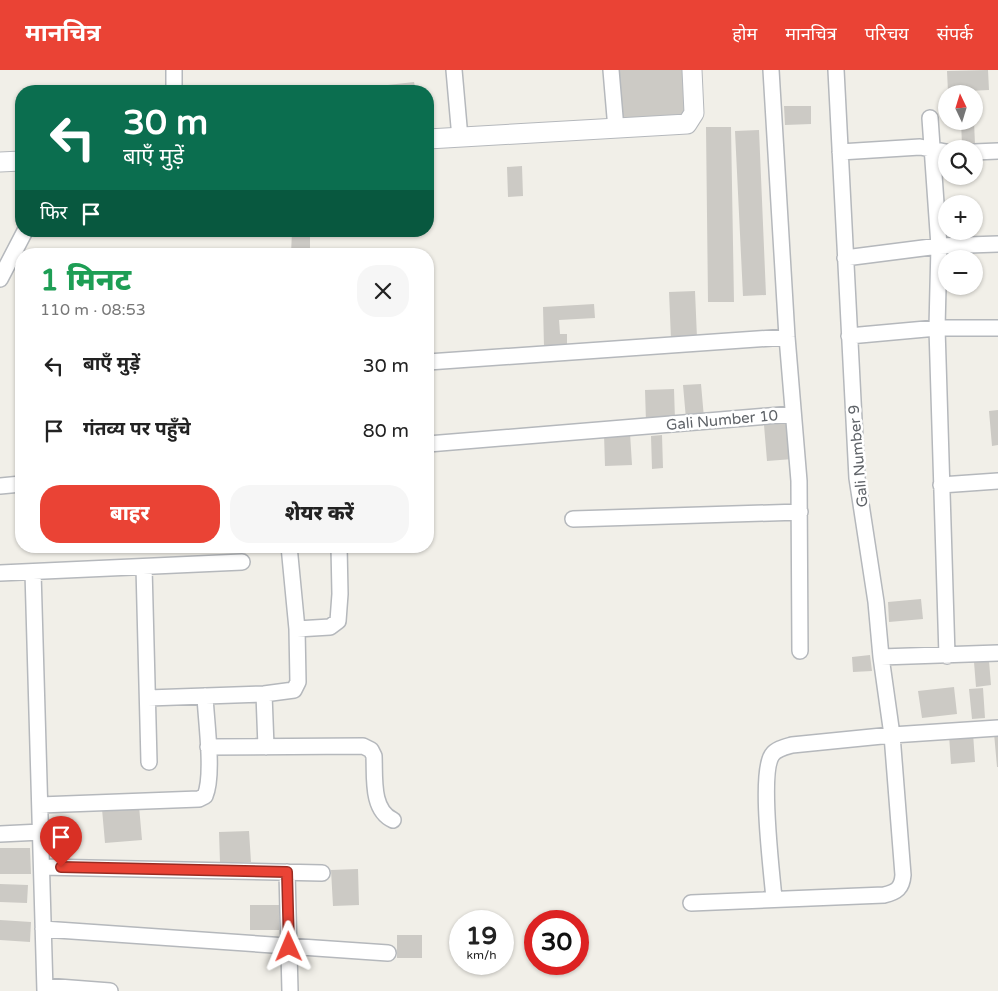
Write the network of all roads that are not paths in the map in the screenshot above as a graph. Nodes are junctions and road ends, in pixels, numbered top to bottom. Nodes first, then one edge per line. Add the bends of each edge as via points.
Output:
1 (174, 70) edge
2 (454, 70) edge
3 (611, 70) edge
4 (692, 70) edge
5 (771, 70) edge
6 (836, 70) edge
7 (174, 85) edge
8 (930, 118) dead end
9 (616, 129) junction
10 (460, 138) junction
11 (434, 139) edge
12 (938, 144) edge
13 (938, 150) edge
14 (998, 151) edge
15 (840, 152) junction
16 (983, 152) edge
17 (15, 161) edge
18 (0, 162) edge
19 (940, 185) edge
20 (998, 244) edge
21 (939, 246) junction
22 (15, 250) edge
23 (845, 258) junction
24 (0, 279) edge
25 (937, 328) junction
26 (998, 328) edge
27 (849, 336) junction
28 (787, 337) junction
29 (434, 362) edge
30 (793, 414) junction
31 (434, 444) edge
32 (998, 481) edge
33 (15, 485) edge
34 (941, 485) junction
35 (0, 486) edge
36 (800, 512) junction
37 (573, 519) dead end
38 (290, 553) edge
39 (339, 553) edge
40 (242, 562) dead end
41 (144, 567) junction
42 (33, 572) junction
43 (0, 573) edge
44 (297, 629) junction
45 (800, 651) dead end
46 (998, 654) edge
47 (947, 656) junction
48 (881, 657) junction
49 (264, 694) junction
50 (205, 696) junction
51 (148, 698) junction
52 (998, 728) edge
53 (892, 735) junction
54 (266, 746) junction
55 (208, 747) junction
56 (149, 762) dead end
57 (40, 804) junction
58 (393, 820) dead end
59 (41, 832) junction
60 (0, 834) edge
61 (42, 867) junction
62 (287, 872) junction
63 (322, 873) dead end
64 (774, 900) junction
65 (691, 903) dead end
66 (44, 929) junction
67 (289, 947) junction
68 (388, 953) dead end
69 (45, 989) edge
70 (110, 991) edge
71 (290, 991) edge

1 - 7 street
2 - 10 street
3 - 9 street
4 - 9 street via 694,113 686,124
5 - 28 street, Gali Number 10
6 - 15 street, Gali Number 9
8 - 12 street
9 - 10 street
10 - 11 street
13 - 15 street via 920,146
14 - 16 street
15 - 23 street, Gali Number 9
17 - 18 street
19 - 21 street
20 - 21 street
21 - 23 street
21 - 25 street
22 - 24 street
23 - 27 street, Gali Number 9
25 - 26 street
25 - 27 street
25 - 34 street
27 - 48 street, Gali Number 9 via 857,478
28 - 29 street
28 - 30 street, Gali Number 10
30 - 31 street, Gali Number 10
30 - 36 street
32 - 34 street
33 - 35 street
34 - 47 street
36 - 37 street
36 - 45 street
38 - 44 street
39 - 44 street via 338,621 330,627
40 - 41 street
41 - 42 street
41 - 51 street
42 - 43 street
42 - 57 street
44 - 49 street via 298,682 294,690
46 - 47 street
47 - 48 street
48 - 53 street, Gali Number 9
49 - 50 street
49 - 54 street
50 - 51 street
50 - 55 street
51 - 56 street
52 - 53 street
53 - 64 street via 792,745 772,756 766,785
53 - 64 street, Gali Number 9 via 904,875 902,885 896,892 884,894
54 - 55 street
54 - 58 street via 352,745 371,750 379,808 384,816
55 - 57 street via 208,789 199,799
57 - 59 street
59 - 60 street
59 - 61 street
61 - 62 street
61 - 66 street
62 - 63 street
62 - 67 street
64 - 65 street
66 - 67 street
66 - 69 street
67 - 68 street
67 - 71 street
69 - 70 street

